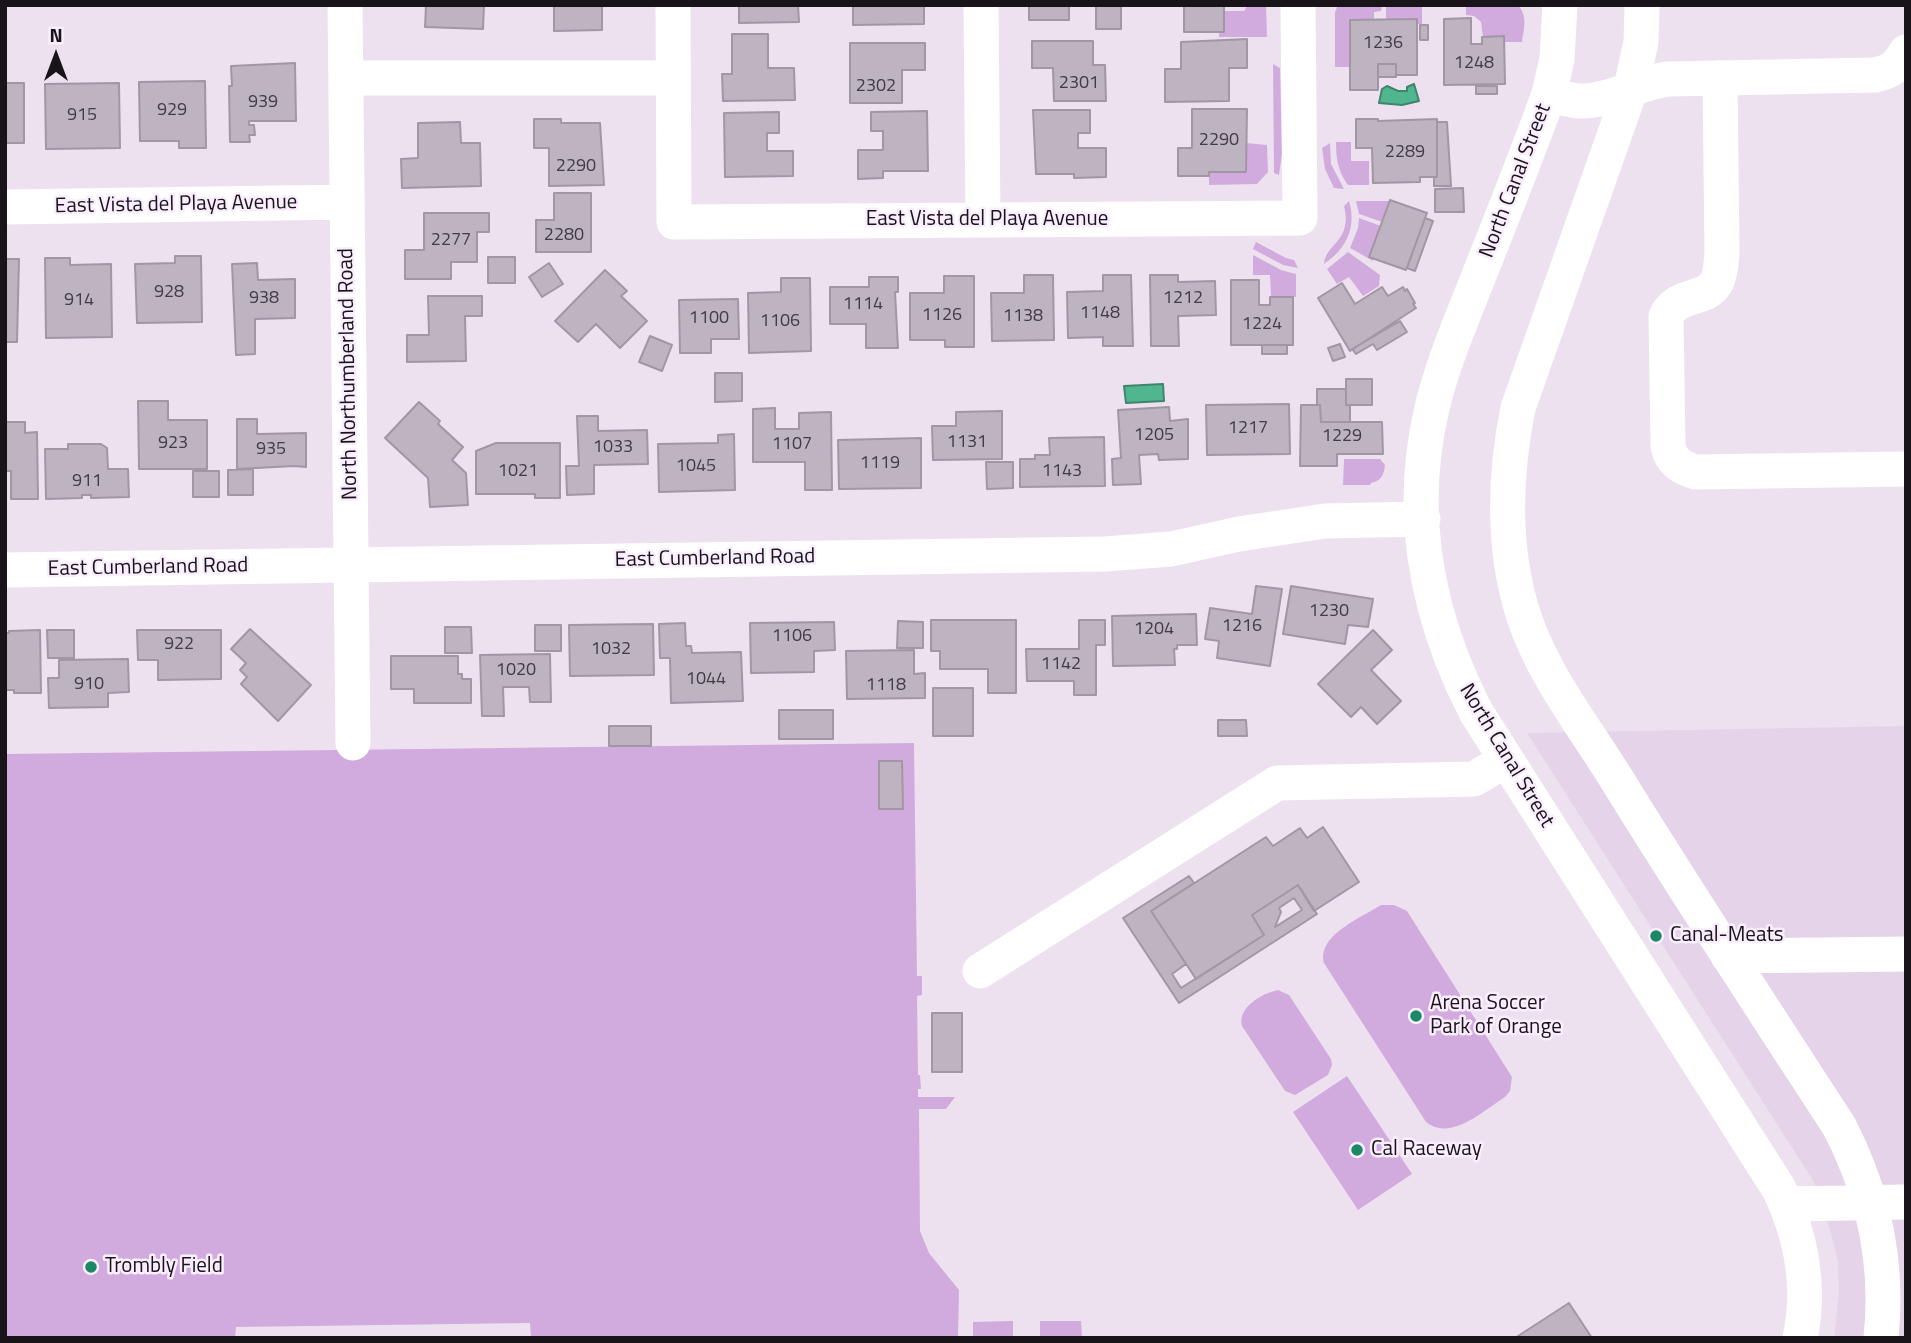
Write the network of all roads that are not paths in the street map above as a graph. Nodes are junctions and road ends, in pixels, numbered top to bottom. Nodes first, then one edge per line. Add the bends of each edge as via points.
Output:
1 (345, 5) edge
2 (673, 5) edge
3 (981, 5) edge
4 (1298, 5) edge
5 (1560, 5) edge
6 (1642, 5) edge
7 (1906, 52) edge
8 (346, 78) junction
9 (673, 78) junction
10 (1720, 78) junction
11 (1631, 88) junction
12 (1549, 94) junction
13 (347, 202) junction
14 (5, 207) edge
15 (983, 220) junction
16 (1906, 469) edge
17 (1423, 519) junction
18 (352, 564) junction
19 (5, 570) edge
20 (354, 743) dead end
21 (1506, 760) junction
22 (1906, 954) edge
23 (1728, 956) junction
24 (979, 971) dead end
25 (1906, 1202) edge
26 (1871, 1203) junction
27 (1787, 1204) junction
28 (1800, 1338) edge
29 (1881, 1338) edge

1 - 8 street, North Northumberland Road
2 - 9 street
3 - 15 street
4 - 15 street, East Vista del Playa Avenue via 1300,218
5 - 12 street, North Canal Street via 1557,59
6 - 11 street via 1641,42
7 - 10 street via 1888,72 1875,75
8 - 9 street
8 - 13 street, North Northumberland Road
9 - 15 street, East Vista del Playa Avenue via 674,222
10 - 11 street via 1669,79
10 - 16 street via 1720,271 1715,285 1677,302 1667,316 1670,455 1675,463 1695,472
11 - 12 street via 1584,101
11 - 23 street via 1518,408 1507,496 1511,563 1524,618 1551,676
12 - 17 street, North Canal Street via 1438,386 1426,439
13 - 14 street, East Vista del Playa Avenue
13 - 18 street, North Northumberland Road
17 - 18 street, East Cumberland Road via 1325,521 1171,549 1105,554
17 - 21 street, North Canal Street via 1428,580 1446,646 1476,712
18 - 19 street, East Cumberland Road
18 - 20 street, North Northumberland Road
21 - 24 street via 1474,779 1277,783
21 - 27 street, North Canal Street
22 - 23 street
23 - 26 street via 1839,1126
25 - 26 street
26 - 27 street
26 - 29 street via 1883,1269
27 - 28 street, North Canal Street via 1802,1260

